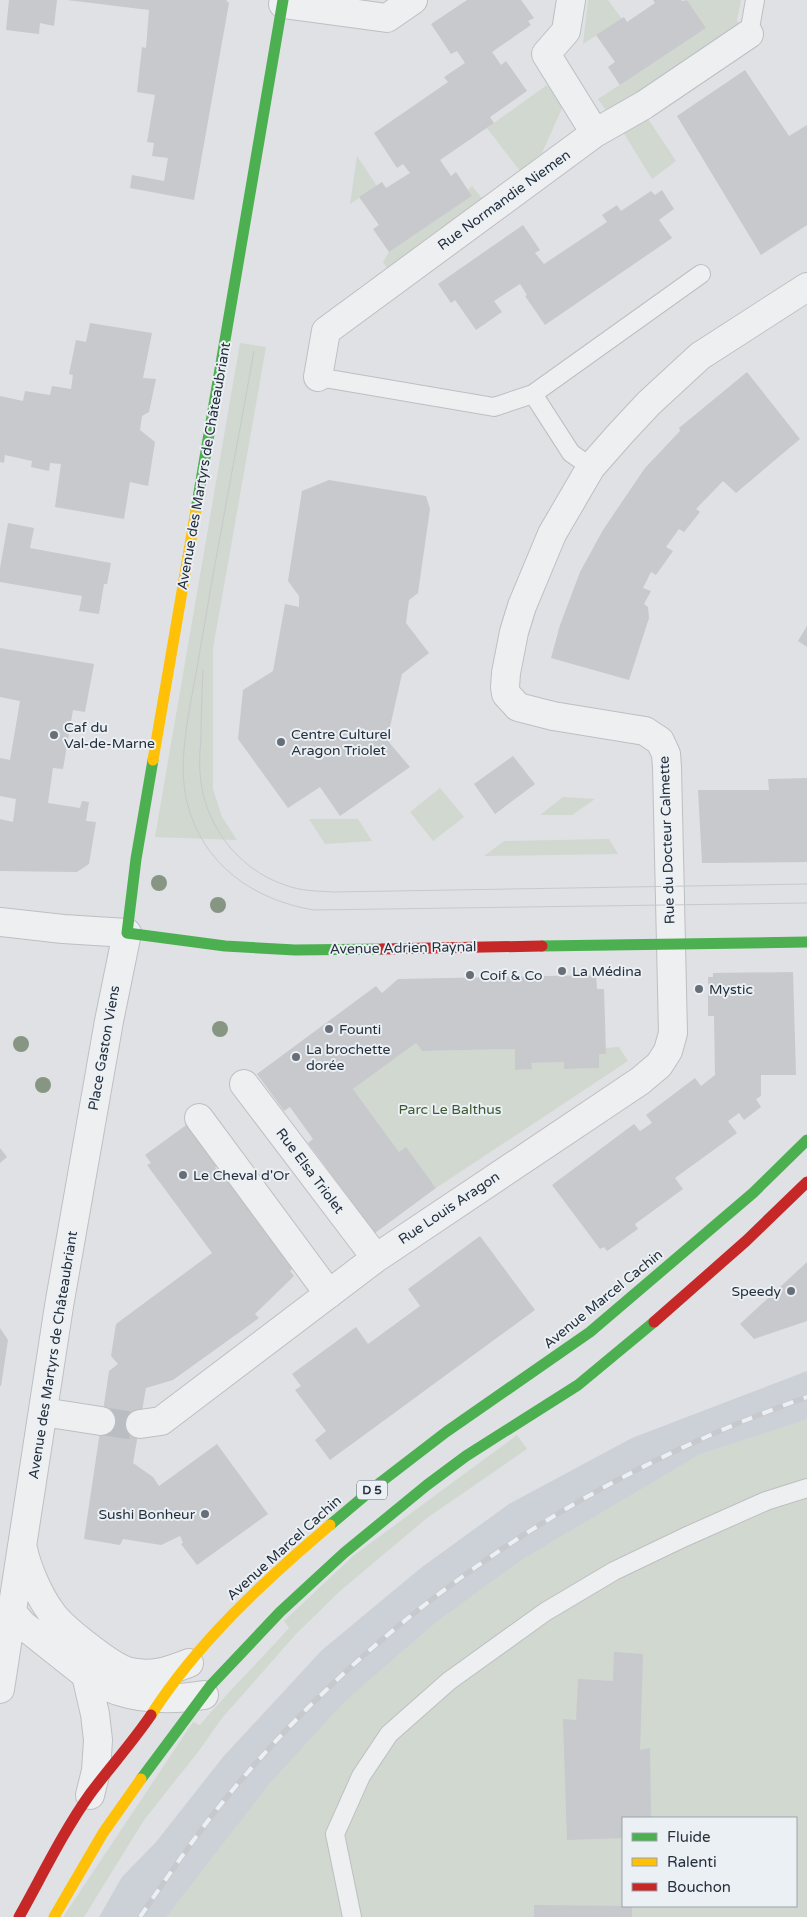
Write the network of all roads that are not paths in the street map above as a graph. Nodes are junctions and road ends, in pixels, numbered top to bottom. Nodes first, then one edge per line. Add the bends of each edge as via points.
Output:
1 (413, 0) edge
2 (571, 0) edge
3 (756, 0) edge
4 (283, 2) edge
5 (749, 34) joint
6 (596, 133) junction
7 (701, 274) dead end
8 (807, 287) edge
9 (318, 377) joint
10 (533, 394) junction
11 (591, 468) junction
12 (0, 922) edge
13 (126, 933) junction
14 (807, 942) edge
15 (671, 943) junction
16 (244, 1084) dead end
17 (199, 1118) dead end
18 (807, 1140) edge
19 (84, 1163) joint
20 (807, 1182) edge
21 (798, 1201) edge
22 (376, 1258) junction
23 (329, 1294) junction
24 (43, 1412) junction
25 (102, 1421) tunnel mouth
26 (140, 1424) tunnel mouth
27 (807, 1488) edge
28 (23, 1548) junction
29 (12, 1611) junction
30 (189, 1663) junction
31 (86, 1675) junction
32 (0, 1689) edge
33 (204, 1695) junction
34 (161, 1699) junction
35 (90, 1795) junction
36 (19, 1917) edge
37 (54, 1917) edge
38 (352, 1917) edge

1 - 4 street via 387,18
2 - 6 street via 566,31 546,54
3 - 5 lane
4 - 13 main road, Avenue des Martyrs de Châteaubriant
5 - 6 street, Rue Normandie Niemen via 644,105
6 - 9 street, Rue Normandie Niemen via 326,331
7 - 10 lane
8 - 11 street, Rue du Docteur Calmette via 700,356 649,403
9 - 10 lane via 494,407
10 - 11 lane via 571,453
11 - 15 street, Rue du Docteur Calmette via 552,534 522,606 506,673 506,694 518,707 531,711 637,728 660,741 667,767
12 - 13 street, Avenue Adrien Raynal
13 - 15 main road, Avenue Adrien Raynal via 225,946 295,950
13 - 19 street, Place Gaston Viens
14 - 15 main road, Avenue Adrien Raynal
15 - 22 street, Rue Louis Aragon via 673,1034 659,1065 640,1081
16 - 22 street, Rue Elsa Triolet
17 - 23 street
18 - 30 main road, Avenue Marcel Cachin / D 5 via 753,1193 590,1332 446,1432 318,1535 255,1592
19 - 24 street, Avenue des Martyrs de Châteaubriant
20 - 21 main road, D 5
21 - 33 main road, D 5 via 578,1385 466,1456 391,1513 280,1612
22 - 23 street, Rue Louis Aragon
23 - 26 street, Rue Louis Aragon via 161,1421
24 - 25 street
24 - 28 street, Avenue des Martyrs de Châteaubriant
27 - 38 lane via 766,1501 606,1576 545,1612 449,1681 389,1734 361,1776 335,1834
28 - 29 street, Avenue des Martyrs de Châteaubriant
28 - 30 street, Avenue des Martyrs de Châteaubriant via 27,1567 51,1612 107,1660 128,1672 145,1673 164,1673
29 - 31 street via 23,1625
29 - 32 street, Avenue des Martyrs de Châteaubriant
30 - 34 main road, Avenue Marcel Cachin / D 5
31 - 34 street via 116,1691
31 - 35 street via 98,1740
33 - 34 street
33 - 37 main road, D 5 via 124,1802
34 - 35 main road, Avenue Marcel Cachin / D 5
35 - 36 main road, Avenue Marcel Cachin / D 5 via 58,1845

